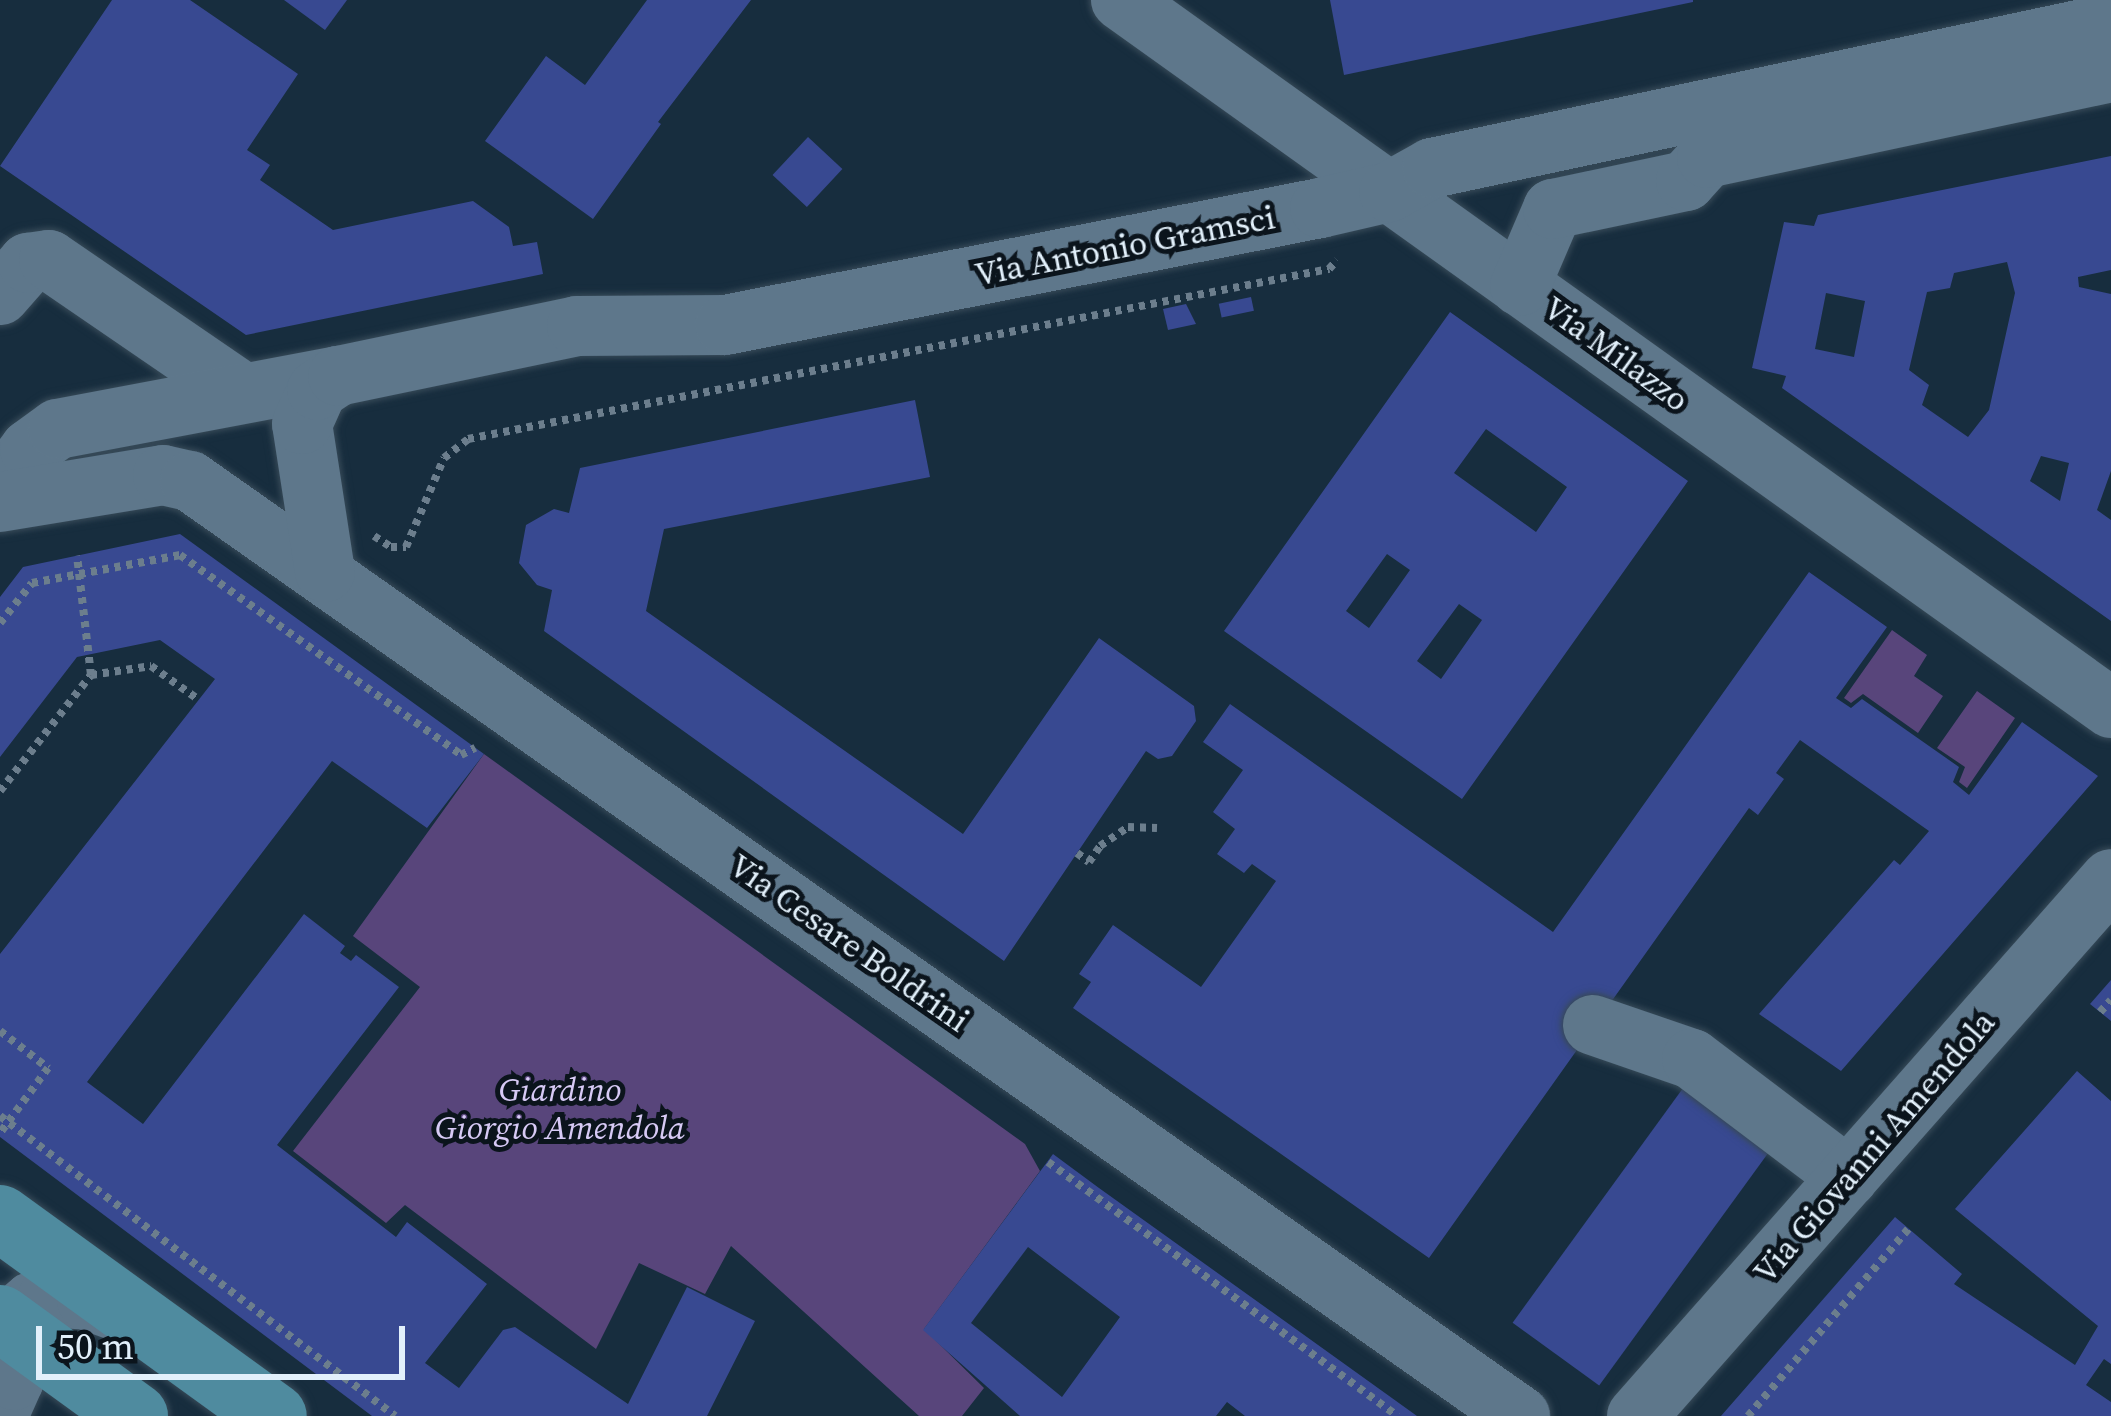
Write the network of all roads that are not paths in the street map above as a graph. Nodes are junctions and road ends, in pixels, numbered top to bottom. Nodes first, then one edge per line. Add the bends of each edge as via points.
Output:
1 (1121, 0) edge
2 (2111, 22) edge
3 (2111, 72) edge
4 (1389, 192) junction
5 (1520, 286) junction
6 (0, 295) edge
7 (338, 376) junction
8 (242, 392) junction
9 (0, 489) edge
10 (0, 502) edge
11 (325, 572) junction
12 (2111, 707) edge
13 (2111, 878) edge
14 (1593, 1025) dead end
15 (1848, 1177) junction
16 (0, 1218) edge
17 (3, 1324) edge
18 (148, 1324) junction
19 (111, 1409) edge
20 (0, 1411) edge
21 (274, 1416) edge
22 (1520, 1416) edge
23 (1637, 1416) edge

1 - 4 street, Via Milazzo
2 - 4 street, Via Antonio Gramsci via 1432,168
3 - 5 street via 1706,158 1686,181 1553,208
4 - 5 street, Via Milazzo
4 - 7 street, Via Antonio Gramsci via 725,326 577,326
5 - 12 street, Via Milazzo
6 - 8 street via 28,263 50,260
7 - 8 street, Via Antonio Gramsci
7 - 11 street via 317,390 302,424
8 - 9 street, Via Antonio Gramsci via 58,429 30,449
10 - 11 street, Via Cesare Boldrini via 175,476
11 - 22 street, Via Cesare Boldrini
13 - 15 street, Via Giovanni Amendola
14 - 15 street via 1692,1059
15 - 23 street, Via Giovanni Amendola
16 - 18 main road
17 - 18 street via 32,1302 58,1296
17 - 19 main road
17 - 20 street via 14,1380
18 - 21 main road

